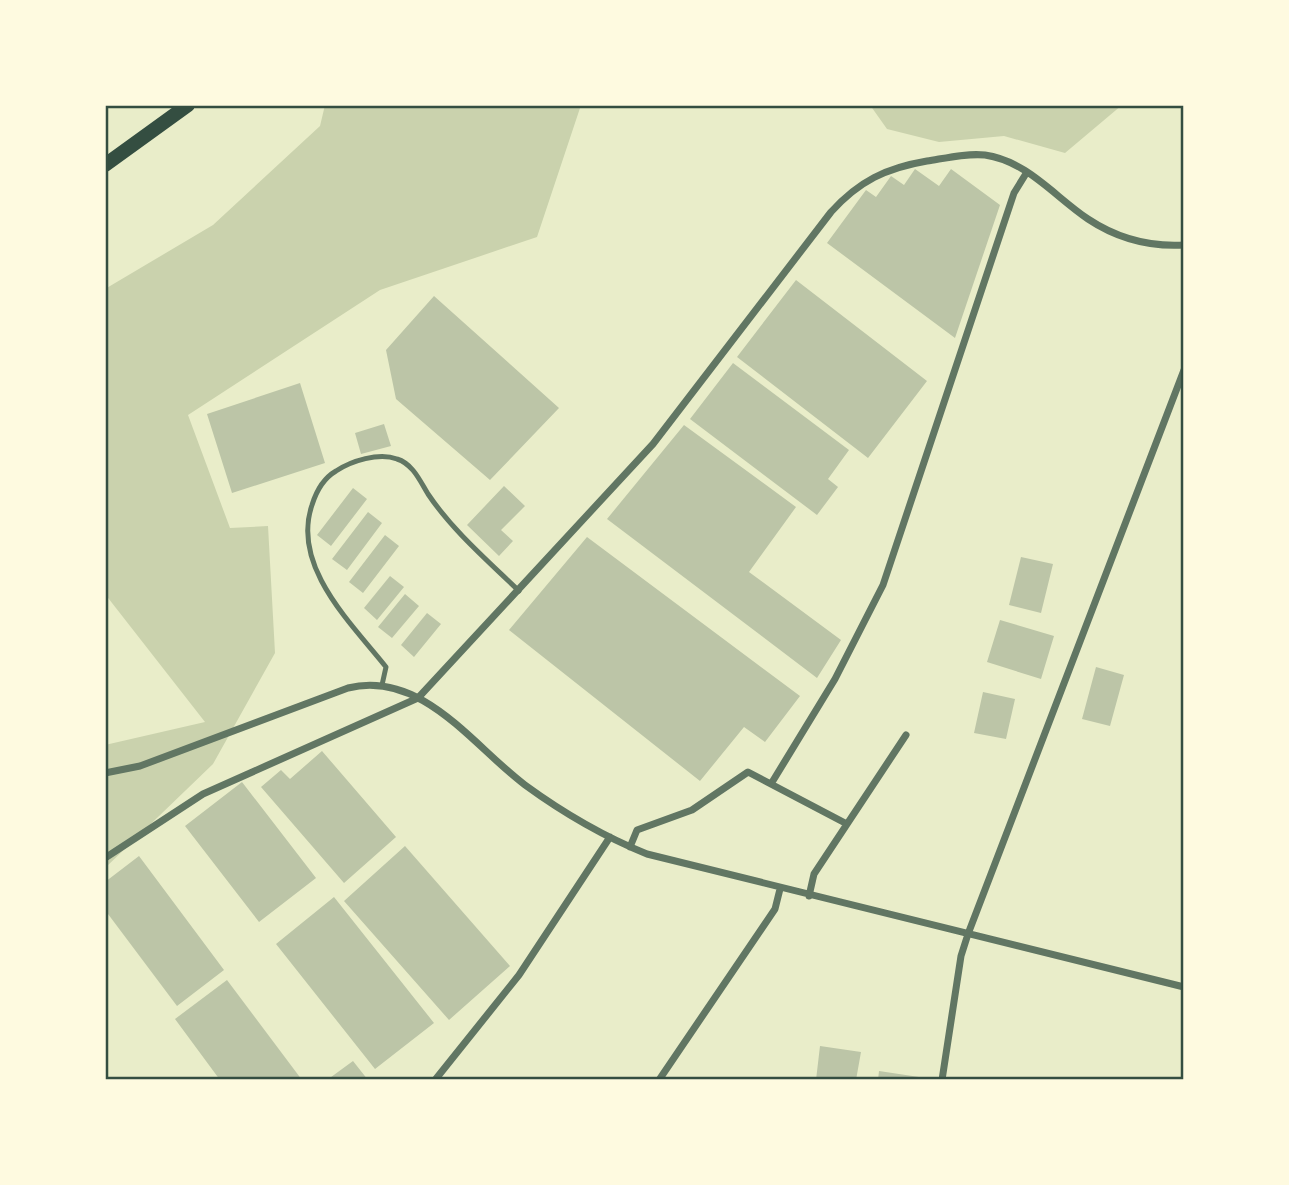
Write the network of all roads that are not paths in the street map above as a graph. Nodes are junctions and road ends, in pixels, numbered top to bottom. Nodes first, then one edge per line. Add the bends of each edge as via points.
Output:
1 (188, 105) edge
2 (105, 165) edge
3 (1027, 172) junction
4 (1184, 245) edge
5 (1184, 370) edge
6 (519, 591) junction
7 (382, 685) junction
8 (418, 698) junction
9 (906, 735) dead end
10 (105, 773) edge
11 (771, 784) junction
12 (848, 824) junction
13 (610, 837) junction
14 (630, 847) junction
15 (105, 858) edge
16 (779, 889) junction
17 (809, 896) junction
18 (968, 934) junction
19 (1184, 987) edge
20 (435, 1080) edge
21 (659, 1080) edge
22 (942, 1080) edge

1 - 2 main road
3 - 4 street via 1111,233 1136,242
3 - 6 street via 984,155 957,156 894,168 851,190 653,444
3 - 11 street via 1014,193 883,585 835,679
5 - 18 street
6 - 7 lane via 446,516 407,464 384,457 346,464 332,473 311,507 309,547 336,604 386,667
6 - 8 street
7 - 8 street
7 - 10 street via 348,688 140,766
8 - 13 street via 525,785
8 - 15 street via 202,794
9 - 12 street
11 - 12 street
11 - 14 street via 748,772 692,810 638,830
12 - 17 street via 814,874
13 - 14 street
13 - 20 street via 520,975
14 - 16 street via 677,864
16 - 17 street
16 - 21 street via 775,909
17 - 18 street
18 - 19 street
18 - 22 street

